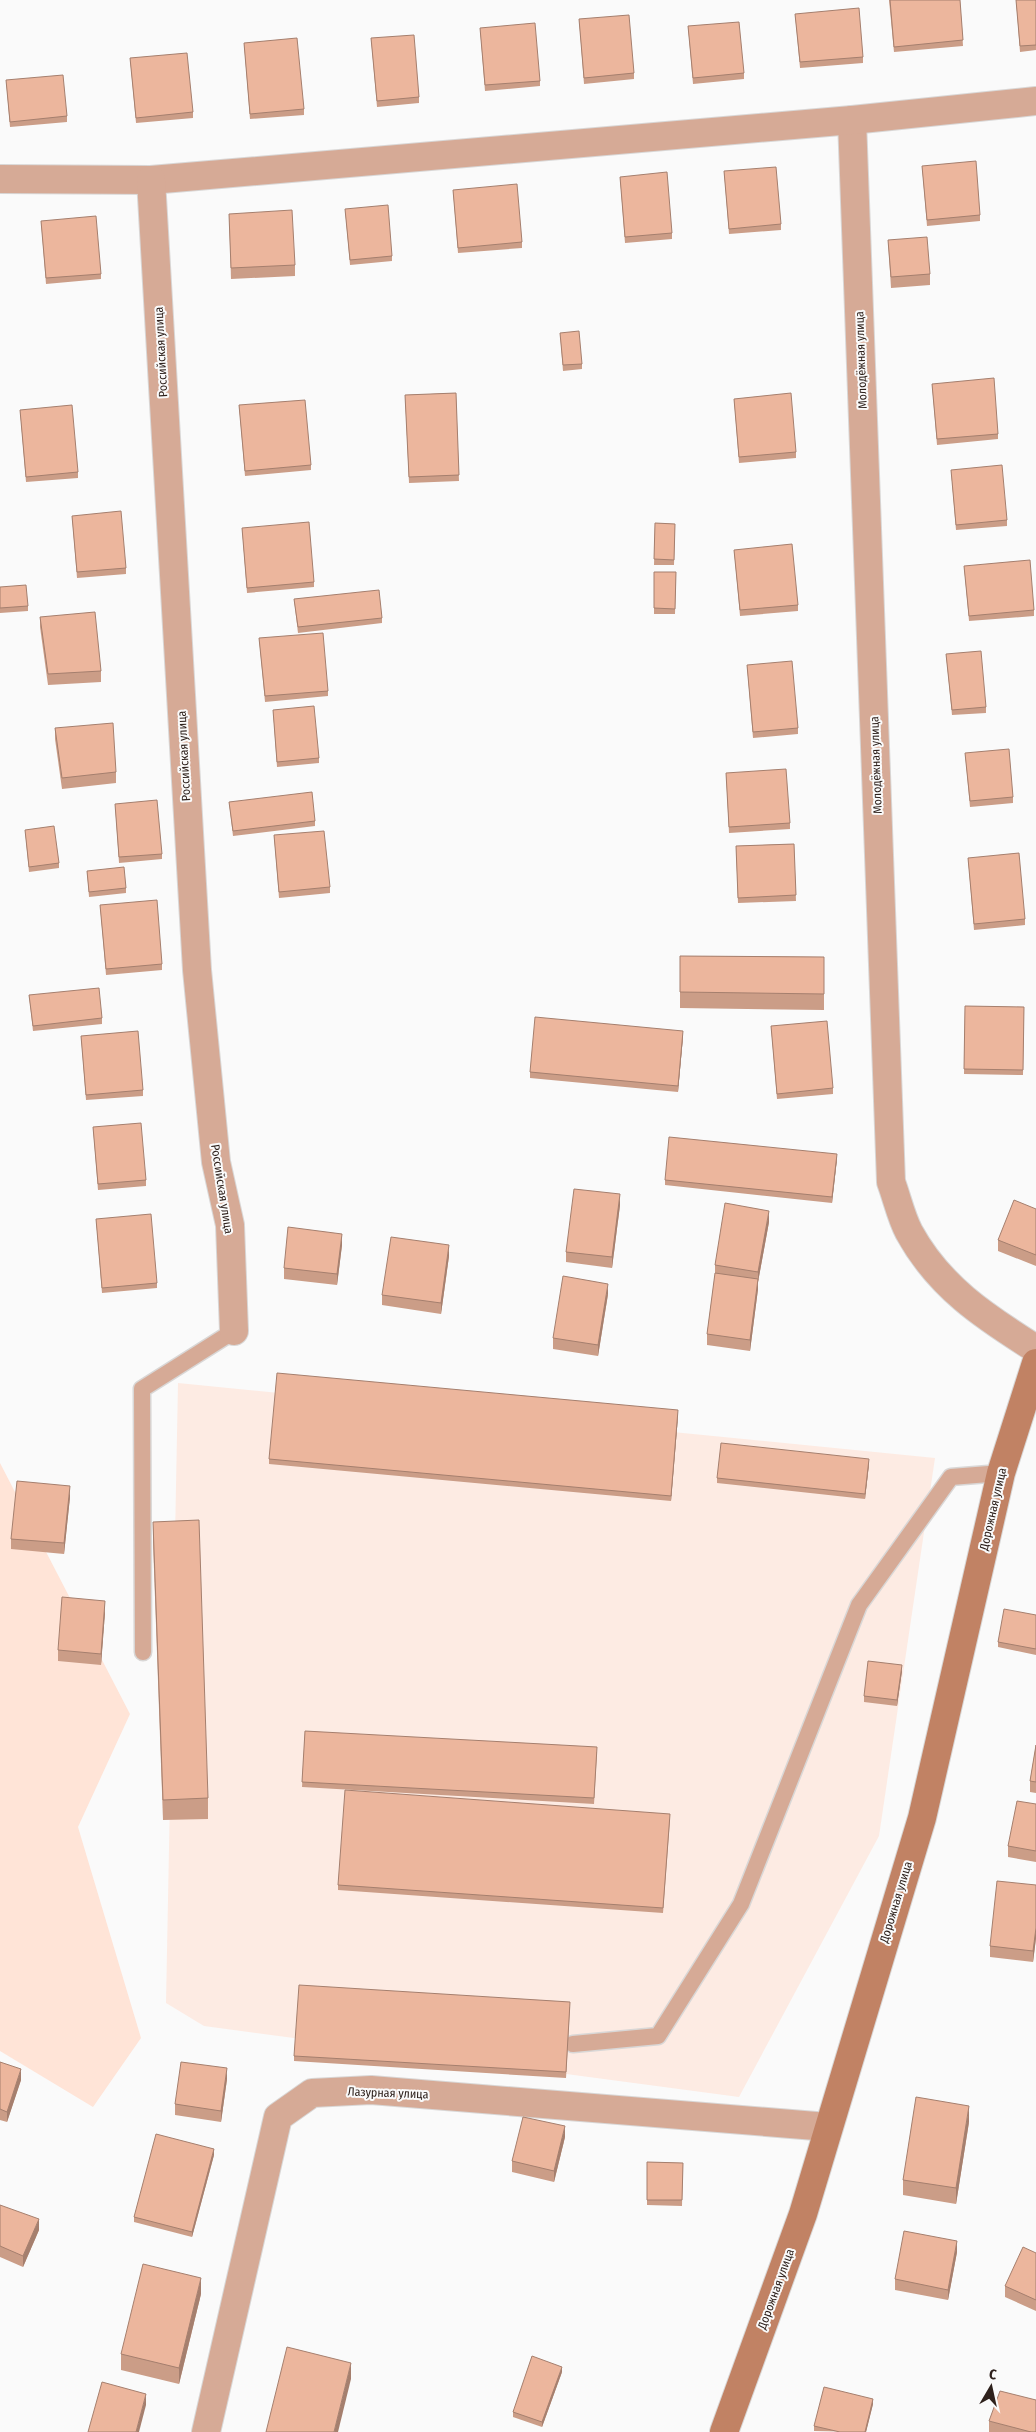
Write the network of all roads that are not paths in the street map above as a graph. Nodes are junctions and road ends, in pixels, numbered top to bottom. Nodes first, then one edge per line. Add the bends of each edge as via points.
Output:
1 (1036, 100) edge
2 (852, 120) junction
3 (0, 179) edge
4 (151, 180) junction
5 (234, 1331) joint
6 (1036, 1349) edge
7 (1036, 1363) edge
8 (1026, 1421) edge
9 (1001, 1473) junction
10 (143, 1652) dead end
11 (573, 2044) dead end
12 (828, 2127) junction
13 (206, 2432) edge
14 (724, 2432) edge

1 - 2 street
2 - 4 street
2 - 6 street, Молодёжная улица via 891,1182 908,1231 940,1278 991,1321
3 - 4 street
4 - 5 street, Российская улица via 197,970 216,1162 230,1224
5 - 10 lane via 142,1388
7 - 8 street, Дорожная улица
8 - 9 street, Дорожная улица
9 - 11 lane via 951,1477 860,1605 741,1904 658,2036
9 - 12 street, Дорожная улица via 922,1818
12 - 13 street, Лазурная улица via 371,2090 312,2093 278,2117
12 - 14 street, Дорожная улица via 803,2214

